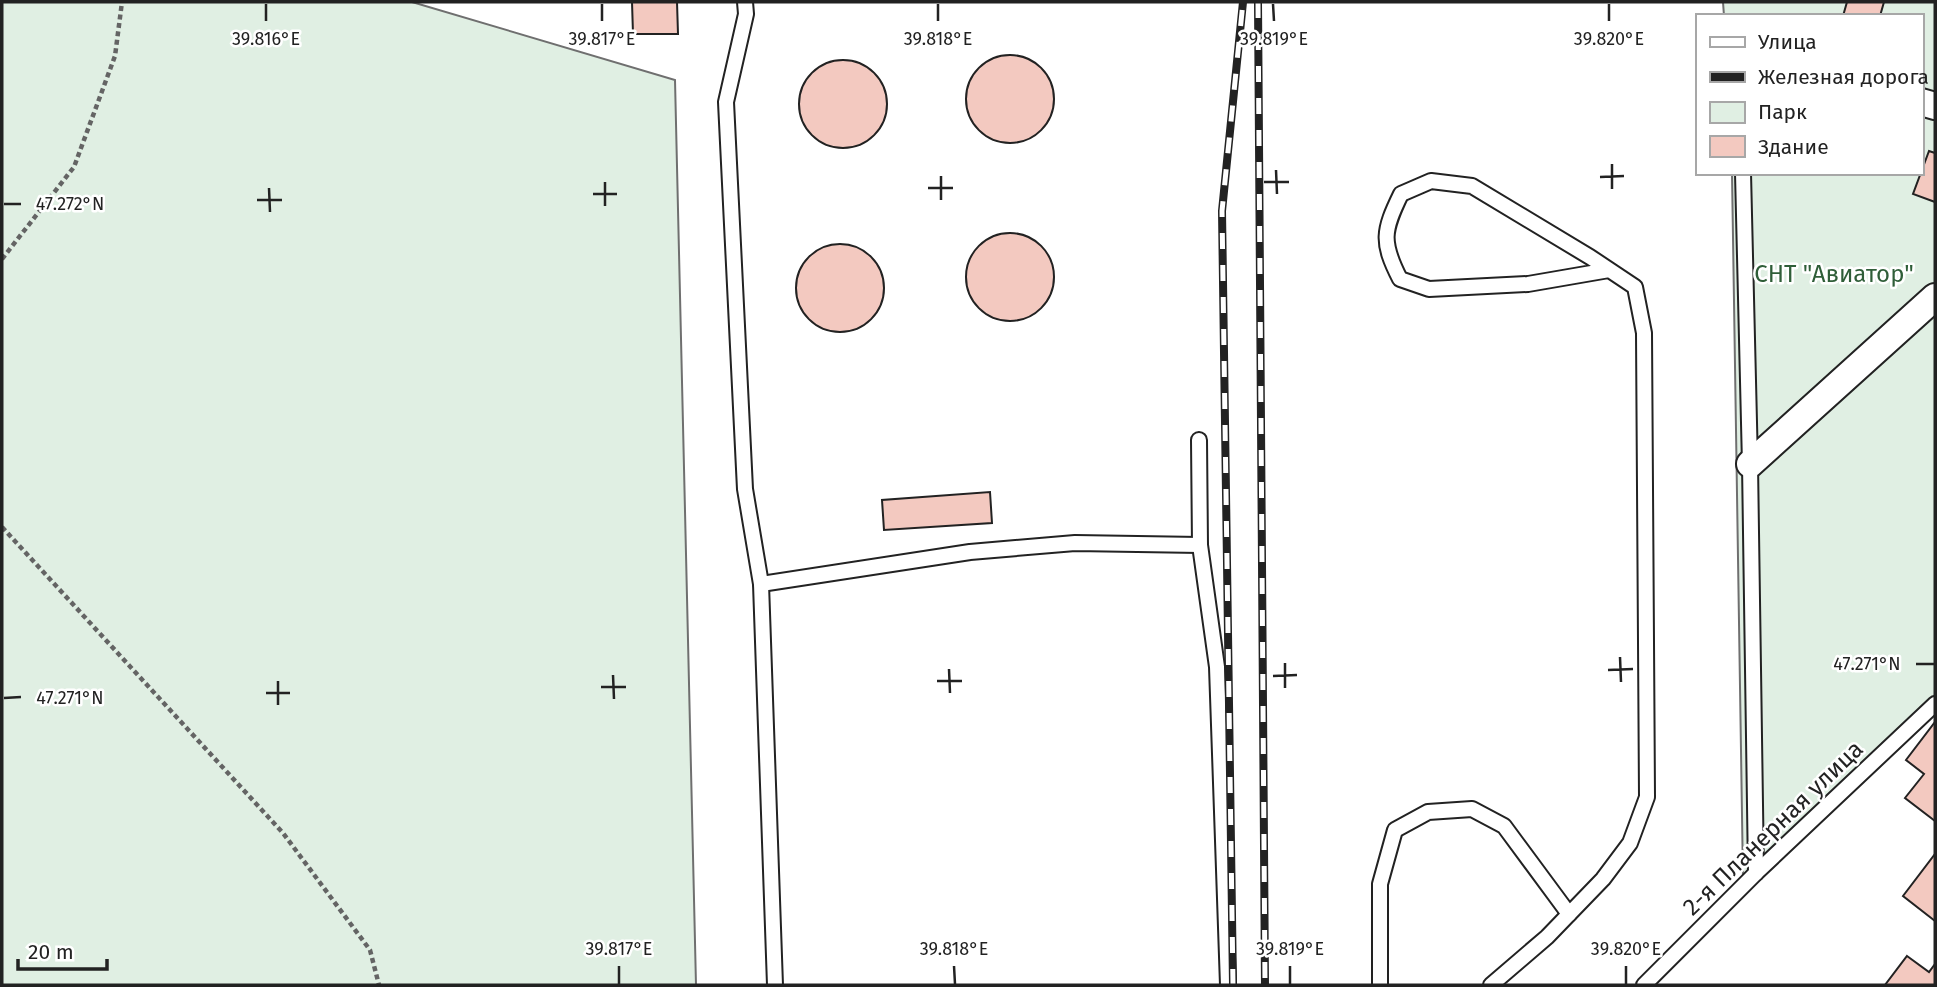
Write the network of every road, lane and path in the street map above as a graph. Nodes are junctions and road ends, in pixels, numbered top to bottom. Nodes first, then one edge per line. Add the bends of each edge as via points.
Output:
1 (122, 2) edge
2 (745, 2) edge
3 (1743, 175) edge
4 (2, 259) edge
5 (1609, 270) junction
6 (1935, 297) edge
7 (1199, 440) dead end
8 (1750, 464) junction
9 (2, 527) edge
10 (1200, 545) junction
11 (761, 584) junction
12 (1935, 704) edge
13 (1756, 873) junction
14 (1569, 914) junction
15 (379, 985) edge
16 (775, 985) edge
17 (1228, 985) edge
18 (1380, 985) edge
19 (1491, 985) edge
20 (1644, 985) edge

1 - 4 path via 115,56 74,167
2 - 11 lane via 726,102 745,489
3 - 8 lane
5 - 5 lane via 1472,186 1430,181 1401,194 1387,223 1387,255 1400,279 1429,289 1528,284
5 - 14 lane via 1635,287 1644,333 1647,797 1630,844
6 - 8 street
7 - 10 lane
8 - 13 lane
9 - 15 path via 284,833 370,950
10 - 11 lane via 1074,543 970,552
10 - 17 lane via 1217,667
11 - 16 lane
12 - 13 lane, 2-я Планерная улица
13 - 20 lane, 2-я Планерная улица
14 - 18 lane via 1504,826 1472,809 1428,812 1395,830 1380,884
14 - 19 lane

